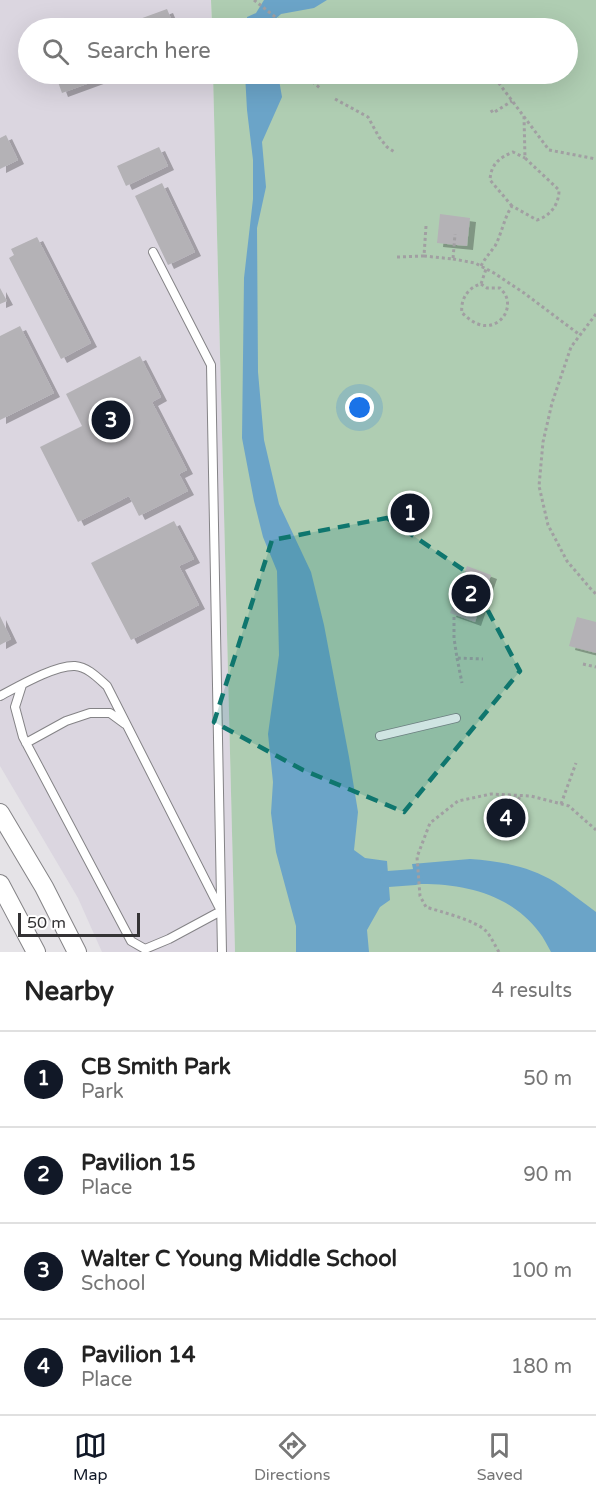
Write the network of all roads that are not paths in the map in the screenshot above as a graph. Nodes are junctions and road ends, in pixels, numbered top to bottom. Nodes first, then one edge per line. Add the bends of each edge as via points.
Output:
1 (153, 252) dead end
2 (22, 685) junction
3 (0, 696) edge
4 (456, 718) dead end
5 (127, 726) junction
6 (380, 736) dead end
7 (26, 743) junction
8 (0, 813) edge
9 (0, 884) edge
10 (221, 911) junction
11 (36, 952) edge
12 (77, 952) edge
13 (222, 952) edge

1 - 10 lane via 211,365
2 - 3 lane
2 - 5 lane via 57,668 76,666 92,672 107,686
2 - 7 lane via 15,707
4 - 6 lane
5 - 7 lane via 110,712 90,713
5 - 10 lane
7 - 10 lane via 130,941 145,949
8 - 12 street
9 - 11 street
10 - 13 lane

